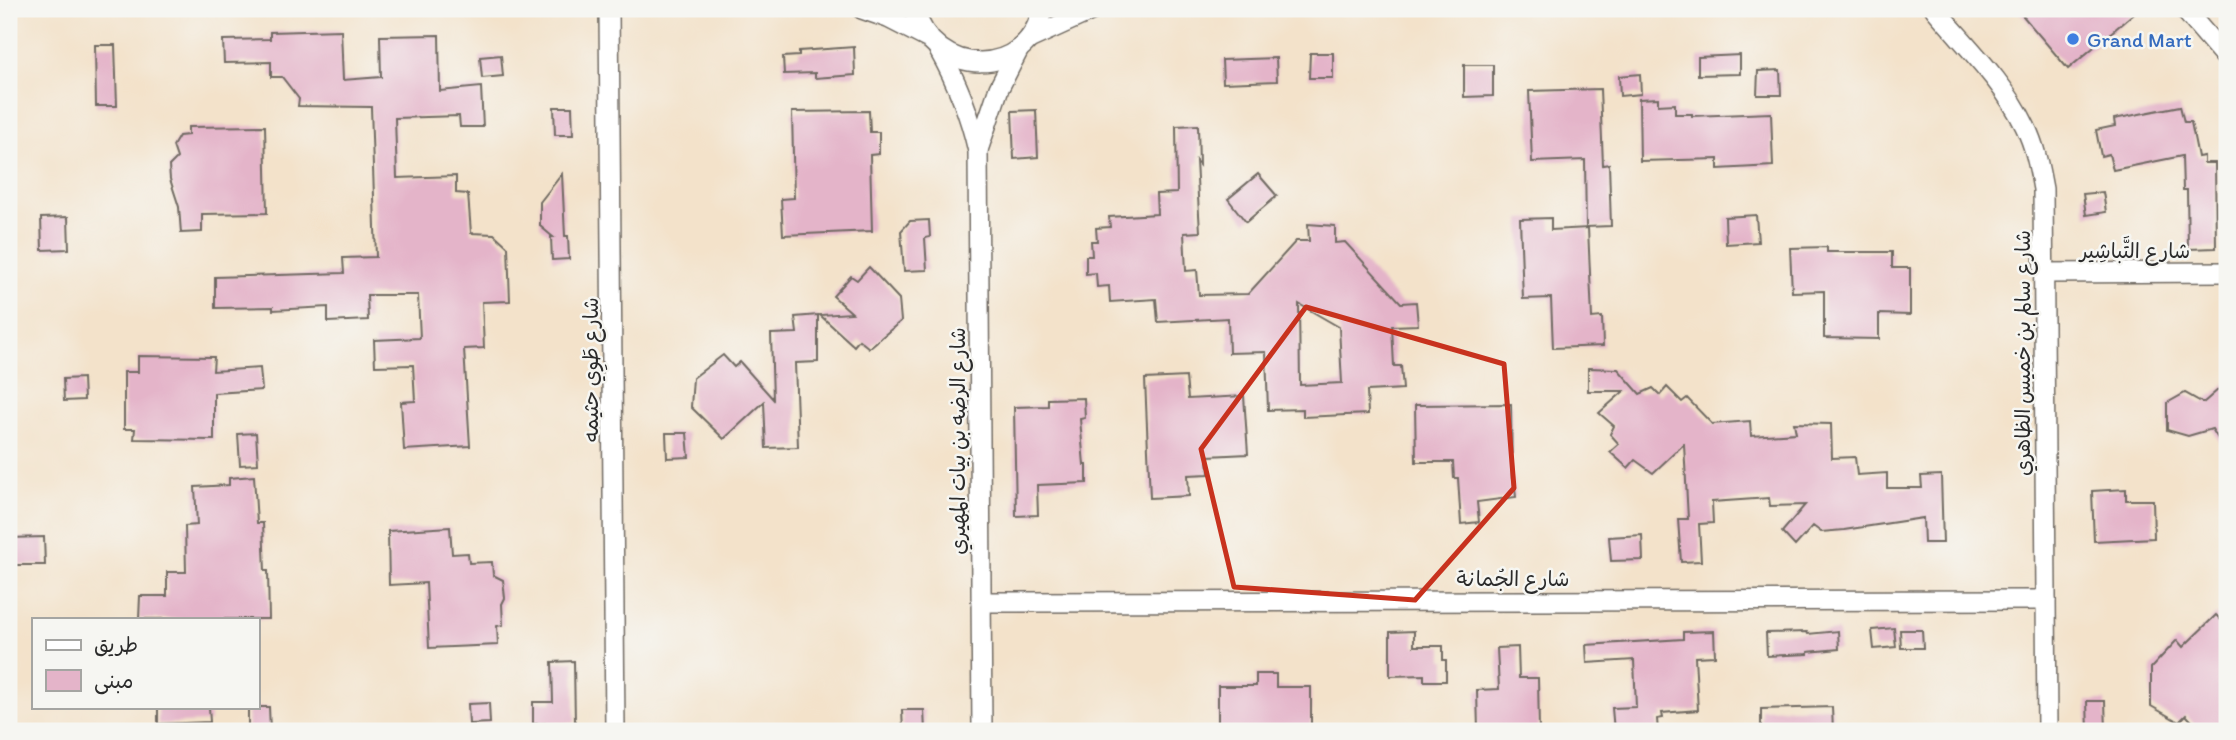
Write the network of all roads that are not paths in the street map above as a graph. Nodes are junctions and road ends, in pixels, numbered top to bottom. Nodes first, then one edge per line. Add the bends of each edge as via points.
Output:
1 (609, 9) edge
2 (862, 9) edge
3 (914, 9) edge
4 (1042, 9) edge
5 (1095, 9) edge
6 (1935, 9) edge
7 (2184, 9) edge
8 (933, 44) junction
9 (1024, 44) junction
10 (2227, 59) edge
11 (978, 151) junction
12 (2227, 272) edge
13 (2044, 273) junction
14 (2046, 600) junction
15 (981, 601) junction
16 (615, 731) edge
17 (982, 731) edge
18 (2047, 731) edge

1 - 16 street, شارع طَوِي حثيمه
2 - 8 street
3 - 8 street, شارع الرضه بن بيات المهيري
4 - 9 street, شارع الرضه بن بيات المهيري
5 - 9 street
6 - 13 street, شارع سالم بن خميس الظاهري via 2001,86 2026,127 2043,189
7 - 10 street
8 - 9 street via 971,62 1004,57
8 - 11 street, شارع الرضه بن بيات المهيري via 967,109
9 - 11 street, شارع الرضه بن بيات المهيري via 995,98
11 - 15 street, شارع الرضه بن بيات المهيري
12 - 13 street, شارع التَّباشِير
13 - 14 street, شارع سالم بن خميس الظاهري
14 - 15 street, شارع الجُمانة
14 - 18 street, شارع سالم بن خميس الظاهري
15 - 17 street, شارع الرضه بن بيات المهيري

